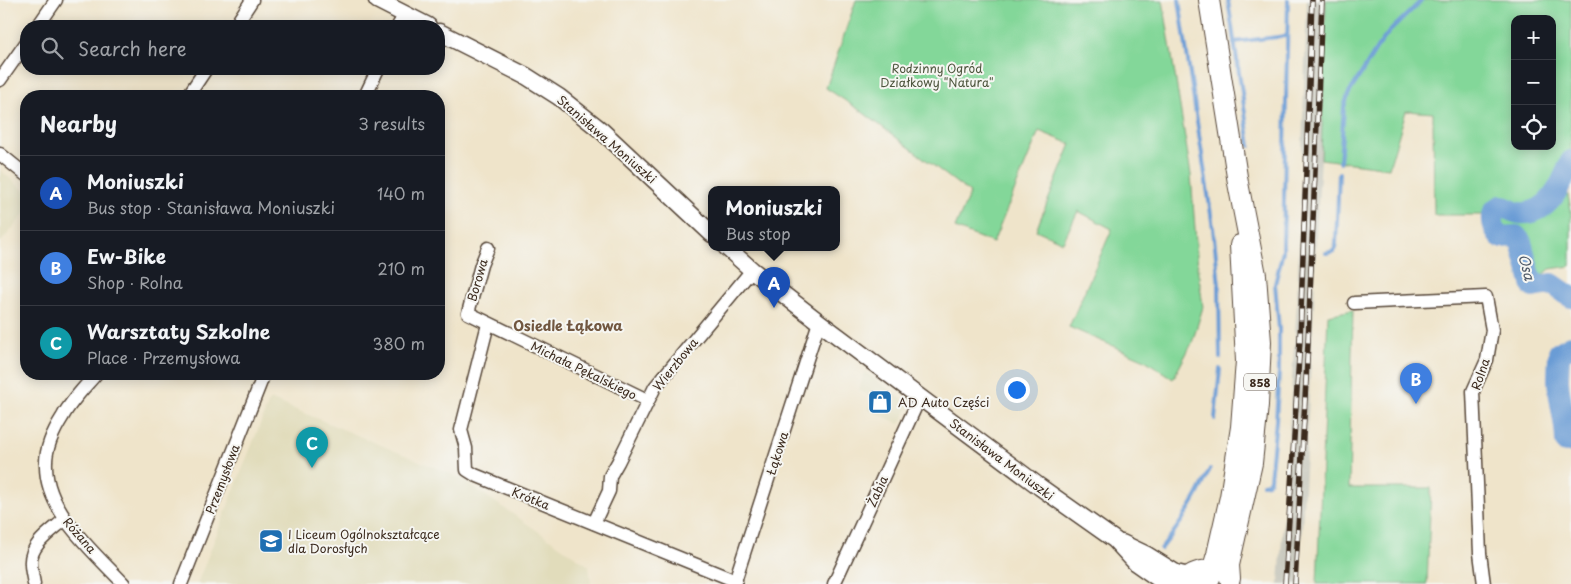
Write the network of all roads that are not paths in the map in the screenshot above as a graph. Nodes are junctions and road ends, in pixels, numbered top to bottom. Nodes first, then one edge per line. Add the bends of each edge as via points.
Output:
1 (56, 0) edge
2 (252, 0) edge
3 (377, 0) edge
4 (1209, 0) edge
5 (42, 20) edge
6 (239, 20) edge
7 (402, 20) edge
8 (445, 35) edge
9 (20, 51) edge
10 (2, 74) edge
11 (202, 75) edge
12 (375, 75) edge
13 (192, 90) edge
14 (368, 90) edge
15 (0, 154) edge
16 (20, 170) edge
17 (708, 230) edge
18 (488, 248) dead end
19 (731, 251) edge
20 (752, 270) junction
21 (1354, 303) dead end
22 (468, 313) joint
23 (819, 322) junction
24 (488, 324) junction
25 (91, 380) edge
26 (262, 380) edge
27 (920, 397) junction
28 (647, 400) junction
29 (64, 520) junction
30 (594, 523) junction
31 (1115, 540) junction
32 (1207, 580) edge
33 (735, 582) edge
34 (34, 584) edge
35 (124, 584) edge
36 (181, 584) edge
37 (834, 584) edge
38 (1166, 584) edge
39 (1484, 584) edge

1 - 5 street
2 - 6 street
3 - 7 street
4 - 32 main road, 858 via 1256,275 1261,366 1252,462 1228,569
8 - 17 street, Stanisława Moniuszki via 526,76 559,97 602,132
9 - 10 street
11 - 13 street
12 - 14 street
15 - 16 street
18 - 22 street, Borowa
19 - 20 street, Stanisława Moniuszki
20 - 23 street, Stanisława Moniuszki
20 - 28 street, Wierzbowa
21 - 39 street, Rolna via 1486,296 1492,330 1487,360 1473,391
22 - 24 street, Michała Pękalskiego
23 - 27 street, Stanisława Moniuszki
23 - 33 street, Łąkowa
24 - 28 street, Michała Pękalskiego
24 - 30 street, Krótka via 461,430 467,470
25 - 29 street, Różana via 63,414 51,440 46,466 51,493
26 - 36 street, Przemysłowa
27 - 31 street, Stanisława Moniuszki
27 - 37 street, Żabia
28 - 30 street, Wierzbowa via 610,476 609,491
29 - 34 street via 32,553 30,562
29 - 35 street, Różana
30 - 33 street, Krótka
31 - 32 street, Stanisława Moniuszki via 1139,550 1176,573
31 - 38 street, Stanisława Moniuszki via 1136,563

